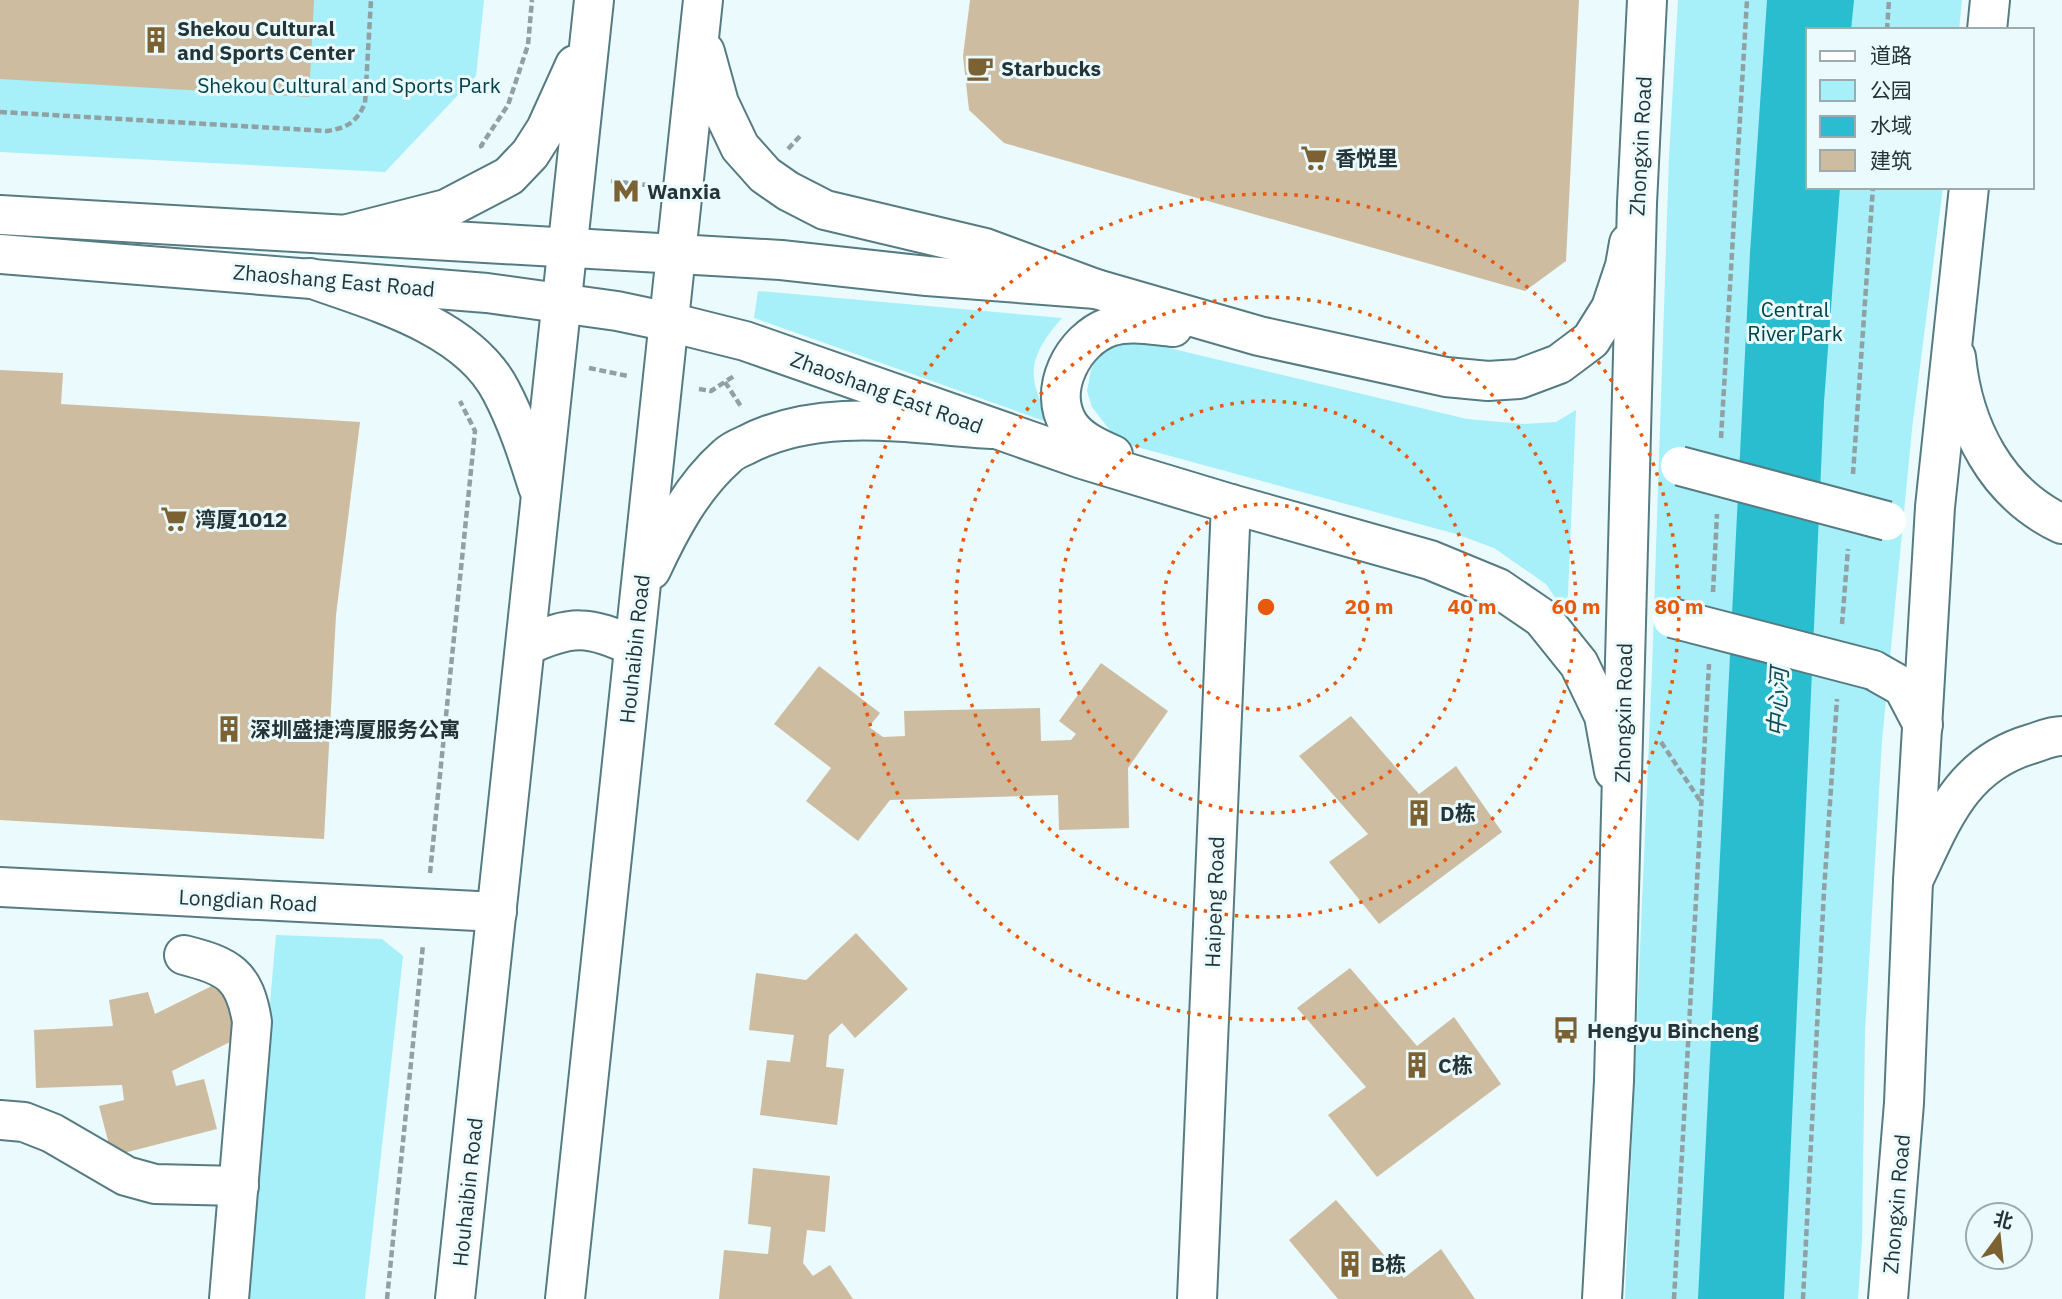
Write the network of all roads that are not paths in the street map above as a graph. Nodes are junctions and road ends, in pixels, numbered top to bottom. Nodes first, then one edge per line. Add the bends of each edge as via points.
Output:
1 (1647, 0) edge
2 (1990, 0) edge
3 (592, 14) edge
4 (702, 17) edge
5 (1987, 28) edge
6 (1969, 189) edge
7 (1637, 203) junction
8 (0, 215) edge
9 (348, 234) junction
10 (567, 248) junction
11 (0, 254) edge
12 (676, 255) junction
13 (310, 278) junction
14 (1096, 289) junction
15 (561, 303) junction
16 (669, 322) junction
17 (1953, 327) junction
18 (1259, 336) junction
19 (992, 429) junction
20 (1631, 432) junction
21 (1182, 489) junction
22 (542, 499) junction
23 (1231, 504) junction
24 (1935, 507) junction
25 (2062, 524) edge
26 (639, 594) junction
27 (1625, 639) junction
28 (526, 646) junction
29 (634, 647) junction
30 (1923, 724) junction
31 (2062, 736) edge
32 (1621, 804) junction
33 (1913, 881) junction
34 (0, 887) edge
35 (497, 912) junction
36 (184, 955) dead end
37 (0, 1120) edge
38 (239, 1186) junction
39 (229, 1299) edge
40 (455, 1299) edge
41 (565, 1299) edge
42 (1197, 1299) edge
43 (1602, 1299) edge
44 (1888, 1299) edge

1 - 7 main road, Zhongxin Road
2 - 5 main road
3 - 9 main road via 561,101 530,154 509,177 446,209
3 - 10 main road, Houhaibin Road
4 - 12 main road, Houhaibin Road
4 - 14 main road via 719,103 740,147 765,175 788,191 825,209 985,248
6 - 17 main road, Zhongxin Road
7 - 18 main road, Zhaoshang East Road via 1611,308 1591,340 1559,364 1519,379 1446,377
7 - 20 main road, Zhongxin Road
8 - 9 main road, Zhaoshang East Road
9 - 10 main road, Zhaoshang East Road
10 - 12 main road, Zhaoshang East Road
10 - 15 main road, Houhaibin Road
11 - 13 main road, Zhaoshang East Road
12 - 14 main road, Zhaoshang East Road
12 - 16 main road, Houhaibin Road
13 - 15 main road, Zhaoshang East Road
13 - 22 main road via 422,322 482,363 501,390
14 - 18 main road, Zhaoshang East Road
15 - 16 main road, Zhaoshang East Road
15 - 22 main road, Houhaibin Road
16 - 19 main road, Zhaoshang East Road via 745,341
16 - 26 main road, Houhaibin Road
17 - 24 main road, Zhongxin Road
17 - 25 main road via 1963,403 1972,430 2002,478 2025,501
18 - 21 main road via 1134,323 1110,327 1091,337 1067,367 1063,404 1068,423 1078,435
19 - 21 main road, Zhaoshang East Road
19 - 26 main road via 868,421 812,423 764,435 729,454 698,487 670,529
20 - 24 main road, bridge via 1658,458 1680,466 1887,522 1910,519
20 - 27 main road, Zhongxin Road
21 - 23 main road, Zhaoshang East Road
22 - 28 main road, Houhaibin Road
23 - 32 main road, Zhaoshang East Road via 1430,560 1498,587 1542,618 1579,664 1604,716
23 - 42 main road, Haipeng Road
24 - 30 main road, Zhongxin Road
26 - 29 main road, Houhaibin Road
27 - 30 main road, bridge via 1647,623 1672,618 1874,670 1903,687
27 - 32 main road, Zhongxin Road
28 - 29 main road via 555,632 582,629
28 - 35 main road, Houhaibin Road
29 - 41 main road, Houhaibin Road
30 - 33 main road, Zhongxin Road
31 - 33 main road via 2010,750 1980,769 1949,806
32 - 43 main road, Zhongxin Road via 1614,1082
33 - 44 main road, Zhongxin Road via 1904,1103
34 - 35 main road, Longdian Road
35 - 40 main road, Houhaibin Road
36 - 38 main road via 216,963 239,981 249,1000 252,1022
37 - 38 main road via 24,1122 52,1133 126,1176 155,1184
38 - 39 main road

